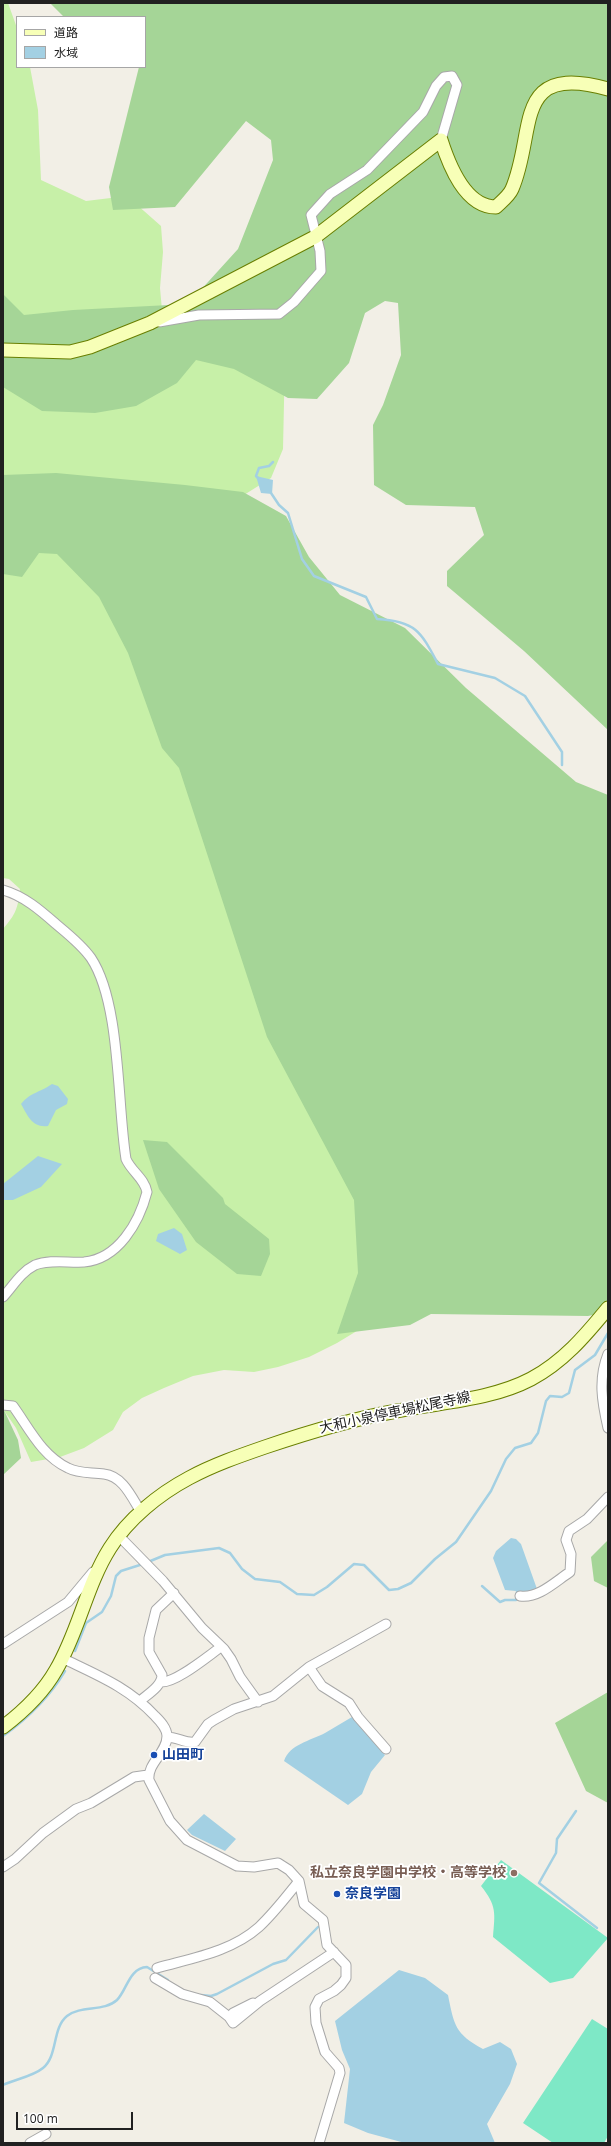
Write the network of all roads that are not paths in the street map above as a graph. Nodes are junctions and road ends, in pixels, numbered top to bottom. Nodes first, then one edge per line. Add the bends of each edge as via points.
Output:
1 (608, 89) edge
2 (441, 140) junction
3 (315, 237) junction
4 (150, 323) junction
5 (3, 350) edge
6 (3, 890) edge
7 (3, 1297) edge
8 (606, 1313) edge
9 (608, 1354) edge
10 (3, 1405) edge
11 (608, 1428) edge
12 (608, 1497) edge
13 (141, 1512) junction
14 (119, 1536) junction
15 (104, 1558) junction
16 (174, 1594) junction
17 (520, 1596) dead end
18 (386, 1624) dead end
19 (3, 1644) edge
20 (221, 1647) junction
21 (62, 1658) junction
22 (309, 1666) junction
23 (161, 1682) junction
24 (140, 1701) junction
25 (258, 1702) junction
26 (3, 1727) edge
27 (167, 1737) junction
28 (386, 1749) dead end
29 (148, 1774) junction
30 (3, 1867) edge
31 (299, 1881) junction
32 (334, 1952) junction
33 (157, 1968) dead end
34 (155, 1978) dead end
35 (260, 2001) junction
36 (233, 2013) dead end
37 (46, 2134) dead end
38 (30, 2143) edge
39 (319, 2143) edge

1 - 2 street via 583,82 560,83 537,98 528,123 512,191 496,207 487,207 477,201 460,184 448,164
2 - 3 street
2 - 3 street via 457,85 452,76 444,77 436,86 423,112 367,170 330,194 313,211 311,215
3 - 4 street
3 - 4 street via 320,251 321,271 294,302 279,314 199,315
4 - 5 street via 90,347 70,352
6 - 7 street via 45,914 84,949 96,967 111,1019 126,1159 146,1186 147,1192 129,1232 109,1255 84,1262 48,1262 37,1265 21,1276
8 - 13 street, 大和小泉停車場松尾寺線 via 563,1358 528,1380 483,1395 352,1420 314,1430 188,1478
9 - 11 street via 604,1364 601,1390
10 - 13 street via 13,1406 41,1446 56,1461 77,1472 106,1474 121,1482
12 - 17 street via 587,1519 568,1531 566,1540 571,1554 570,1572 540,1592 526,1597
13 - 14 street, 大和小泉停車場松尾寺線
14 - 15 street, 大和小泉停車場松尾寺線
14 - 16 street
15 - 19 street via 68,1602
15 - 21 street, 大和小泉停車場松尾寺線
16 - 20 street
16 - 23 street via 156,1610 149,1638 149,1652 162,1675
18 - 22 street
20 - 23 street via 175,1678
20 - 25 street
21 - 24 street via 126,1690
21 - 26 street, 大和小泉停車場松尾寺線 via 39,1694
22 - 25 street via 273,1696
22 - 28 street via 322,1686 347,1700
23 - 24 street
24 - 27 street via 164,1726
25 - 27 street via 234,1709 214,1720 195,1742
27 - 29 street via 165,1747
29 - 30 street via 134,1777 91,1804 76,1809
29 - 31 street via 150,1785 170,1821 187,1840 237,1866 254,1867 278,1863
31 - 32 street via 304,1904 322,1920 327,1946
31 - 33 street via 270,1917 241,1940 220,1950
32 - 35 street
32 - 39 street via 346,1965 346,1978 338,1988 319,2000 315,2007 316,2023 325,2052 339,2068 340,2073
34 - 35 street via 182,1994 210,2002 229,2016 233,2023
35 - 36 street
37 - 38 street

